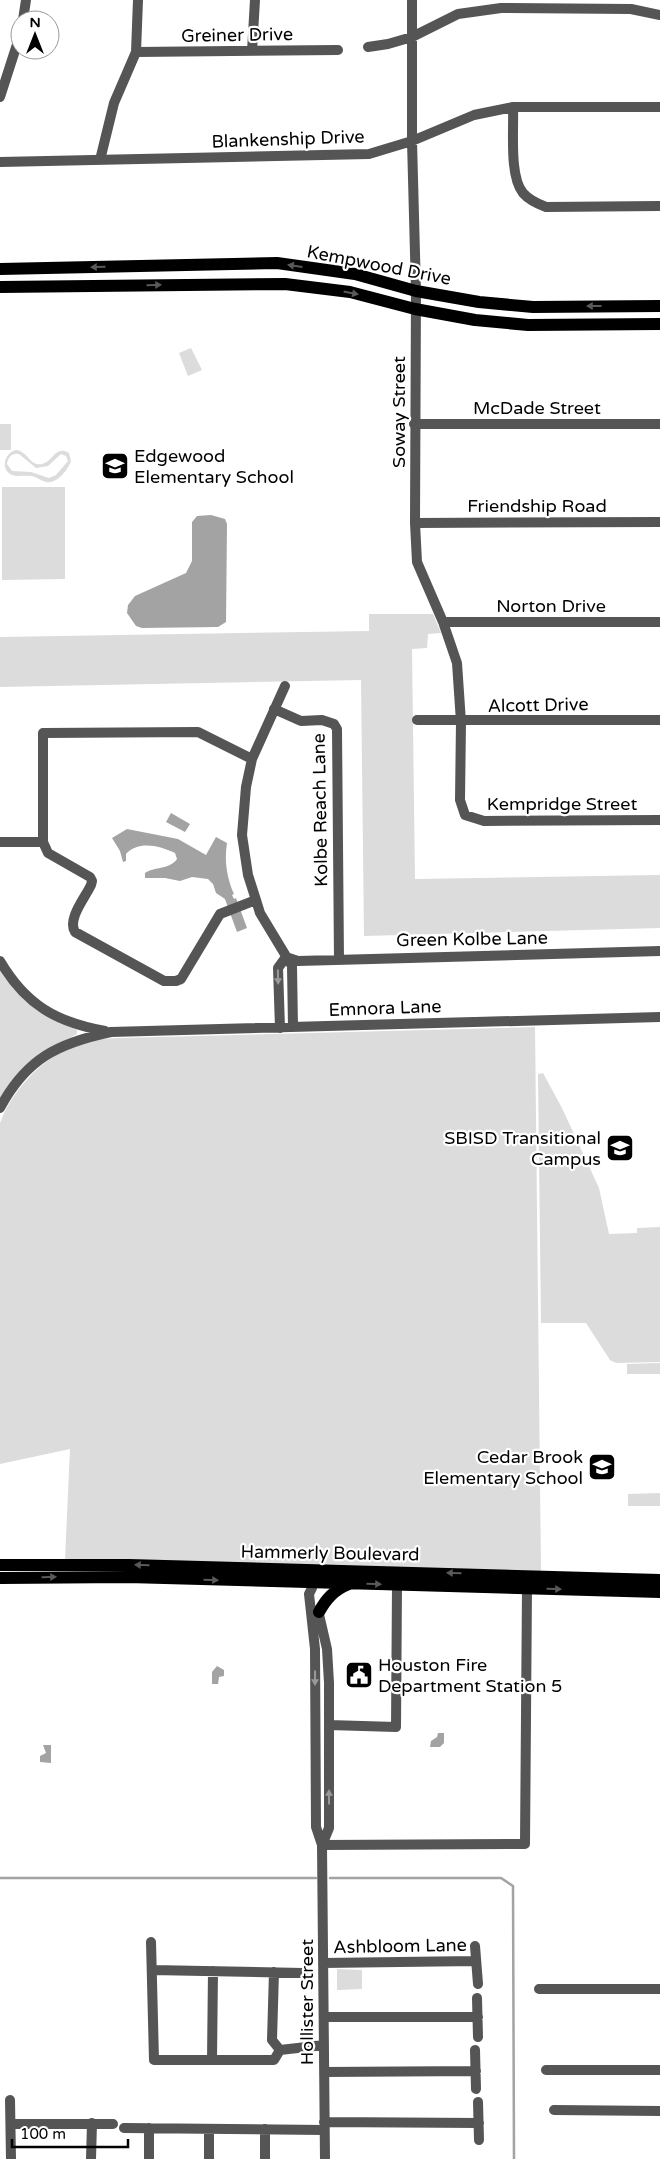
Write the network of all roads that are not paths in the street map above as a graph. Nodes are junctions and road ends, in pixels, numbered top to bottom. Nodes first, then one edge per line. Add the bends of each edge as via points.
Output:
1 (138, 0) edge
2 (254, 0) edge
3 (412, 0) edge
4 (660, 15) edge
5 (412, 36) junction
6 (368, 47) dead end
7 (338, 50) dead end
8 (252, 51) junction
9 (136, 52) junction
10 (12, 60) edge
11 (0, 96) edge
12 (514, 107) junction
13 (660, 107) edge
14 (412, 141) junction
15 (100, 160) junction
16 (0, 162) edge
17 (660, 206) edge
18 (117, 267) junction
19 (0, 269) edge
20 (319, 269) junction
21 (116, 286) junction
22 (0, 287) edge
23 (315, 288) junction
24 (416, 291) junction
25 (515, 305) junction
26 (618, 306) junction
27 (660, 306) edge
28 (415, 309) junction
29 (512, 324) junction
30 (616, 324) junction
31 (660, 324) edge
32 (414, 424) junction
33 (660, 424) edge
34 (660, 522) edge
35 (415, 523) junction
36 (443, 622) junction
37 (660, 622) edge
38 (285, 686) dead end
39 (274, 709) junction
40 (417, 720) dead end
41 (660, 720) edge
42 (461, 722) junction
43 (252, 759) junction
44 (465, 815) joint
45 (660, 820) edge
46 (0, 842) edge
47 (43, 842) junction
48 (251, 902) junction
49 (660, 951) edge
50 (286, 957) junction
51 (339, 959) junction
52 (0, 962) edge
53 (660, 1017) edge
54 (293, 1027) junction
55 (280, 1028) junction
56 (111, 1032) junction
57 (0, 1108) edge
58 (0, 1565) edge
59 (0, 1578) edge
60 (313, 1580) junction
61 (660, 1580) edge
62 (480, 1581) junction
63 (350, 1583) junction
64 (396, 1584) junction
65 (630, 1585) junction
66 (526, 1588) junction
67 (660, 1592) edge
68 (319, 1612) junction
69 (329, 1725) junction
70 (322, 1845) junction
71 (152, 1942) dead end
72 (476, 1946) dead end
73 (476, 1962) junction
74 (323, 1963) junction
75 (152, 1970) junction
76 (213, 1971) junction
77 (274, 1972) junction
78 (303, 1973) dead end
79 (478, 1984) dead end
80 (539, 1989) dead end
81 (660, 1990) edge
82 (477, 1998) dead end
83 (324, 2017) junction
84 (478, 2017) junction
85 (478, 2037) dead end
86 (324, 2045) junction
87 (280, 2050) junction
88 (475, 2050) dead end
89 (212, 2060) junction
90 (546, 2070) dead end
91 (660, 2070) edge
92 (476, 2071) junction
93 (324, 2072) junction
94 (476, 2089) dead end
95 (10, 2100) dead end
96 (478, 2102) dead end
97 (554, 2110) dead end
98 (660, 2111) edge
99 (92, 2123) junction
100 (479, 2123) junction
101 (11, 2124) junction
102 (113, 2124) dead end
103 (324, 2126) junction
104 (124, 2128) dead end
105 (149, 2128) junction
106 (209, 2129) junction
107 (265, 2129) junction
108 (479, 2140) dead end
109 (11, 2159) edge
110 (91, 2159) edge
111 (149, 2159) edge
112 (209, 2159) edge
113 (265, 2159) edge
114 (325, 2159) edge

1 - 9 street
2 - 8 street
3 - 5 street, Soway Street
4 - 5 street via 631,9 501,8 458,14
5 - 6 street
5 - 14 street, Soway Street
7 - 8 street, Greiner Drive
8 - 9 street, Greiner Drive
9 - 15 street via 114,103
10 - 11 street
12 - 13 street, Blankenship Drive
12 - 14 street, Blankenship Drive via 474,115
12 - 17 street via 518,186 535,202 546,208
14 - 15 street, Blankenship Drive via 369,154
14 - 24 street, Soway Street
15 - 16 street, Blankenship Drive
18 -> 19 main road, Kempwood Drive
20 -> 18 main road, Kempwood Drive via 277,263
18 - 21 main road
20 - 23 main road
20 - 24 main road, Kempwood Drive via 355,274
21 - 22 main road, Kempwood Drive
21 -> 23 main road, Kempwood Drive via 285,284
23 -> 28 main road, Kempwood Drive via 350,292
24 - 25 main road, Kempwood Drive
24 - 28 street, Soway Street
26 -> 25 main road, Kempwood Drive
25 - 29 main road
26 - 27 main road, Kempwood Drive
26 - 30 main road
28 - 29 main road, Kempwood Drive
28 - 32 street, Soway Street
29 - 30 main road, Kempwood Drive
30 - 31 main road, Kempwood Drive
32 - 33 street, McDade Street
32 - 35 street, Soway Street
34 - 35 street, Friendship Road
35 - 36 street, Soway Street via 418,562
36 - 37 street, Norton Drive
36 - 42 street, Soway Street via 457,663
38 - 39 street
39 - 43 street
39 - 51 street, Kolbe Reach Lane via 293,719 322,720 334,724 337,729
40 - 42 street, Alcott Drive
41 - 42 street, Alcott Drive
42 - 44 street, Soway Street via 460,800
43 - 47 street via 198,732 43,734
43 - 48 street via 243,806 242,835
44 - 45 street, Kempridge Street via 484,821
46 - 47 street
47 - 48 street via 48,853 92,881 73,919 75,932 164,981 181,979 223,912
48 - 50 street
49 - 51 street, Green Kolbe Lane
50 - 51 street, Green Kolbe Lane via 298,961
50 - 54 street via 292,966
50 -> 55 street via 278,968
52 - 56 street, Emnora Lane via 21,991 38,1006 80,1026
53 - 54 street, Emnora Lane
54 - 55 street, Emnora Lane
55 - 56 street, Emnora Lane
56 - 57 street, Emnora Lane via 78,1039 38,1061 22,1075
60 -> 58 main road, Hammerly Boulevard via 128,1565
59 -> 60 main road, Hammerly Boulevard
62 -> 60 main road, Hammerly Boulevard
60 - 63 main road, Hammerly Boulevard
60 - 68 street, Hollister Street
60 -> 70 street, Hollister Street via 309,1594 315,1649 316,1827
61 - 65 main road, Hammerly Boulevard
62 - 64 main road, Hammerly Boulevard
62 - 65 main road, Hammerly Boulevard
62 - 66 main road, Hammerly Boulevard
63 -> 64 main road, Hammerly Boulevard
63 - 68 main road via 334,1592
64 - 69 street via 396,1727
66 -> 65 main road, Hammerly Boulevard
65 - 67 main road, Hammerly Boulevard
66 - 70 street via 525,1844
68 - 69 street, Hollister Street via 327,1649
70 -> 69 street, Hollister Street via 329,1828
70 - 74 street, Hollister Street
71 - 75 street
72 - 73 street
73 - 74 street, Ashbloom Lane
73 - 79 street
74 - 83 street, Hollister Street
75 - 76 street
75 - 89 street via 154,2060
76 - 77 street
76 - 89 street
77 - 78 street
77 - 87 street via 272,2040
80 - 81 street
82 - 84 street
83 - 84 street
83 - 86 street, Hollister Street
84 - 85 street
86 - 87 street
86 - 93 street, Hollister Street
87 - 89 street via 274,2060
88 - 92 street
90 - 91 street
92 - 93 street
92 - 94 street
93 - 103 street, Hollister Street
95 - 101 street
96 - 100 street
97 - 98 street
99 - 101 street
99 - 102 street
99 - 110 street
100 - 103 street
100 - 108 street
101 - 109 street
103 - 107 street
103 - 114 street, Hollister Street
104 - 105 street
105 - 106 street
105 - 111 street
106 - 107 street
106 - 112 street
107 - 113 street

